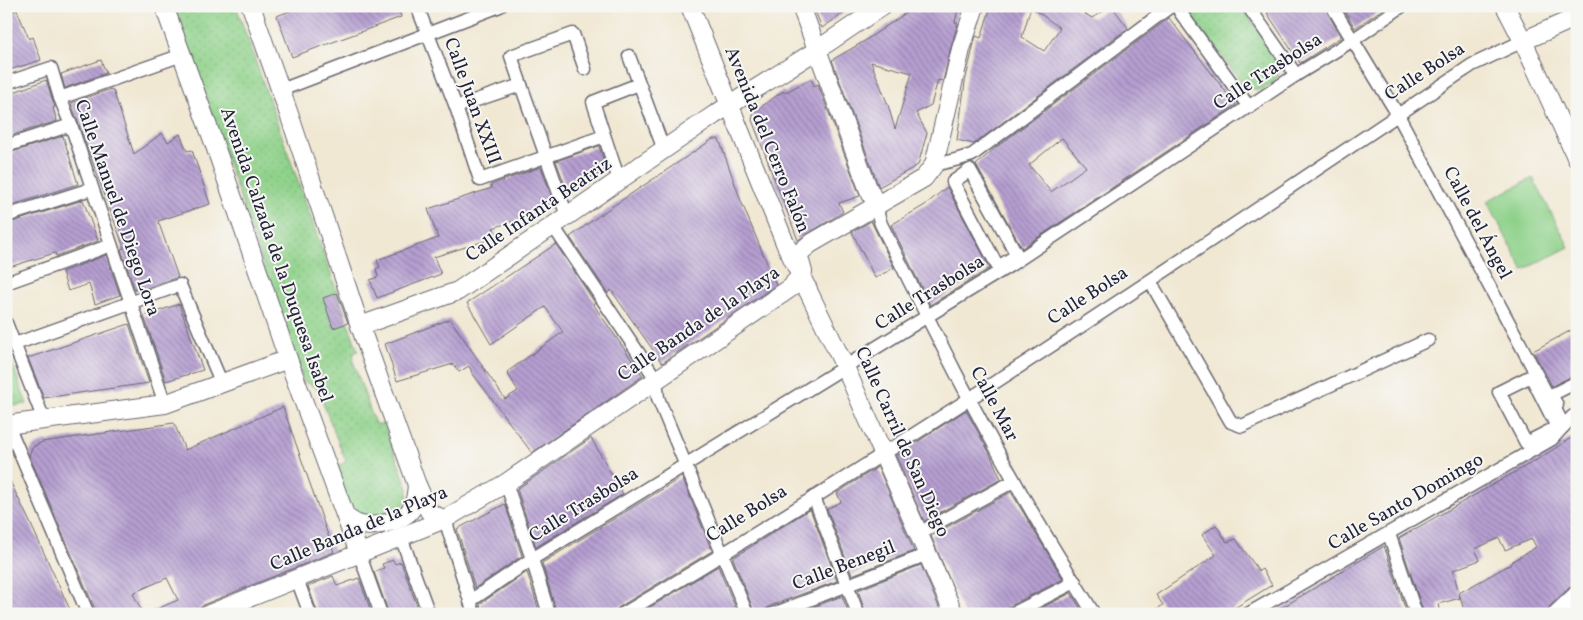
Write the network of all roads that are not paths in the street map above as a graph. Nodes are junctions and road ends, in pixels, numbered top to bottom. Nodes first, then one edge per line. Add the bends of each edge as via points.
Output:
1 (164, 6) edge
2 (251, 6) edge
3 (417, 6) edge
4 (500, 6) edge
5 (690, 6) edge
6 (801, 6) edge
7 (882, 6) edge
8 (975, 6) edge
9 (1179, 6) edge
10 (1332, 6) edge
11 (1402, 6) edge
12 (1505, 6) edge
13 (1165, 8) edge
14 (1255, 9) edge
15 (1577, 17) edge
16 (428, 34) junction
17 (1353, 40) junction
18 (1523, 41) junction
19 (817, 50) junction
20 (182, 55) junction
21 (628, 56) dead end
22 (585, 69) dead end
23 (1296, 75) junction
24 (6, 83) edge
25 (639, 84) junction
26 (521, 85) junction
27 (281, 90) junction
28 (60, 98) junction
29 (729, 106) junction
30 (456, 107) junction
31 (1249, 107) junction
32 (1398, 115) junction
33 (70, 125) junction
34 (604, 136) junction
35 (6, 146) edge
36 (664, 150) junction
37 (546, 157) junction
38 (1577, 159) edge
39 (934, 165) junction
40 (970, 170) joint
41 (619, 180) junction
42 (91, 189) junction
43 (879, 204) junction
44 (6, 216) edge
45 (560, 221) junction
46 (111, 245) junction
47 (1150, 281) junction
48 (6, 283) edge
49 (808, 289) junction
50 (131, 303) junction
51 (927, 317) junction
52 (6, 323) edge
53 (360, 326) junction
54 (1428, 340) dead end
55 (15, 344) junction
56 (288, 359) junction
57 (846, 367) junction
58 (656, 379) junction
59 (1577, 382) edge
60 (222, 384) junction
61 (1499, 392) joint
62 (969, 398) junction
63 (165, 404) junction
64 (1577, 406) edge
65 (1577, 414) edge
66 (44, 420) junction
67 (7, 425) edge
68 (1564, 426) junction
69 (884, 453) junction
70 (686, 464) junction
71 (1014, 480) junction
72 (506, 483) junction
73 (417, 484) junction
74 (814, 497) junction
75 (347, 518) junction
76 (445, 519) junction
77 (919, 533) junction
78 (1389, 534) junction
79 (401, 537) junction
80 (359, 553) junction
81 (724, 554) junction
82 (928, 554) junction
83 (532, 559) junction
84 (297, 579) junction
85 (1075, 582) junction
86 (848, 586) junction
87 (1577, 595) edge
88 (470, 601) junction
89 (88, 614) edge
90 (209, 614) edge
91 (310, 614) edge
92 (381, 614) edge
93 (429, 614) edge
94 (474, 614) edge
95 (549, 614) edge
96 (623, 614) edge
97 (747, 614) edge
98 (773, 614) edge
99 (858, 614) edge
100 (954, 614) edge
101 (1012, 614) edge
102 (1094, 614) edge
103 (1248, 614) edge
104 (1416, 614) edge
105 (1557, 614) edge

1 - 20 street, Avenida Calzada de la Duquesa Isabel
2 - 27 street
3 - 16 street, Calle Juan XXIII
4 - 16 street
5 - 29 street, Avenida del Cerro Falón
6 - 19 street
7 - 19 street, Calle Infanta Beatriz
8 - 39 street via 961,49
9 - 31 street via 1180,12
10 - 17 street, Calle del Ángel
11 - 17 street, Calle Trasbolsa
12 - 18 street
13 - 39 street via 972,154
14 - 23 street
15 - 18 street, Calle Bolsa
16 - 27 street
16 - 30 street, Calle Juan XXIII
17 - 23 street, Calle Trasbolsa
17 - 32 street, Calle del Ángel
18 - 32 street, Calle Bolsa via 1472,64
18 - 38 street
19 - 29 street, Calle Infanta Beatriz
19 - 43 street via 868,188
20 - 28 street
20 - 56 street, Avenida Calzada de la Duquesa Isabel
21 - 25 street
22 - 26 street via 573,34 510,56
23 - 31 street, Calle Trasbolsa
24 - 28 street, Calle Manuel de Diego Lora via 51,68
25 - 34 street via 593,102
25 - 36 street
26 - 30 street
26 - 37 street
27 - 53 street
28 - 33 street, Calle Manuel de Diego Lora
29 - 36 street, Calle Infanta Beatriz
29 - 49 street, Avenida del Cerro Falón via 785,243
30 - 37 street, Calle Juan XXIII via 480,180
31 - 51 street, Calle Trasbolsa
32 - 47 street, Calle Bolsa
32 - 68 street, Calle del Ángel
33 - 35 street
33 - 42 street, Calle Manuel de Diego Lora
34 - 37 street
34 - 41 street
36 - 41 street, Calle Infanta Beatriz
37 - 45 street
39 - 43 street, Calle Banda de la Playa via 924,178
40 - 40 street via 1017,255 998,267 953,182
41 - 45 street, Calle Infanta Beatriz
42 - 44 street
42 - 46 street, Calle Manuel de Diego Lora
43 - 49 street, Calle Banda de la Playa via 798,254
43 - 51 street, Calle Mar via 878,215
45 - 53 street, Calle Infanta Beatriz via 458,290
45 - 58 street
46 - 48 street
46 - 50 street, Calle Manuel de Diego Lora
47 - 54 street via 1231,422 1242,426
47 - 62 street, Calle Bolsa
49 - 57 street, Calle Carril de San Diego
49 - 58 street, Calle Banda de la Playa via 795,282
50 - 55 street
50 - 60 street via 180,285
50 - 63 street, Calle Manuel de Diego Lora
51 - 57 street, Calle Trasbolsa
51 - 62 street, Calle Mar
52 - 55 street
53 - 73 street
55 - 66 street
56 - 60 street
56 - 75 street, Avenida Calzada de la Duquesa Isabel
57 - 69 street, Calle Carril de San Diego
57 - 70 street, Calle Trasbolsa
58 - 70 street via 658,398
58 - 72 street, Calle Banda de la Playa
59 - 64 street via 1552,395 1562,414
60 - 63 street
61 - 61 street via 1531,376 1557,426 1526,443
62 - 69 street, Calle Bolsa
62 - 71 street, Calle Mar
63 - 66 street
65 - 68 street, Calle Santo Domingo
66 - 67 street
67 - 89 street
68 - 78 street, Calle Santo Domingo via 1552,439
69 - 74 street, Calle Bolsa
69 - 77 street, Calle Carril de San Diego
70 - 81 street
70 - 83 street, Calle Trasbolsa
71 - 77 street
71 - 85 street, Calle Mar
72 - 76 street, Calle Banda de la Playa
72 - 83 street
73 - 75 street via 414,503 403,517 374,526 359,525
73 - 76 street via 429,511
74 - 81 street, Calle Bolsa
74 - 86 street
75 - 80 street, Avenida Calzada de la Duquesa Isabel
76 - 79 street, Calle Banda de la Playa
76 - 88 street
77 - 82 street, Calle Carril de San Diego
78 - 103 street, Calle Santo Domingo
78 - 104 street
79 - 80 street, Calle Banda de la Playa
79 - 93 street
80 - 84 street, Calle Banda de la Playa
80 - 92 street
81 - 96 street, Calle Bolsa
81 - 97 street
82 - 86 street, Calle Benegil
82 - 100 street, Calle Carril de San Diego
83 - 88 street, Calle Trasbolsa
83 - 95 street
84 - 90 street, Calle Banda de la Playa
84 - 91 street
85 - 101 street
85 - 102 street, Calle Mar
86 - 98 street, Calle Benegil
86 - 99 street
87 - 105 street
88 - 94 street

